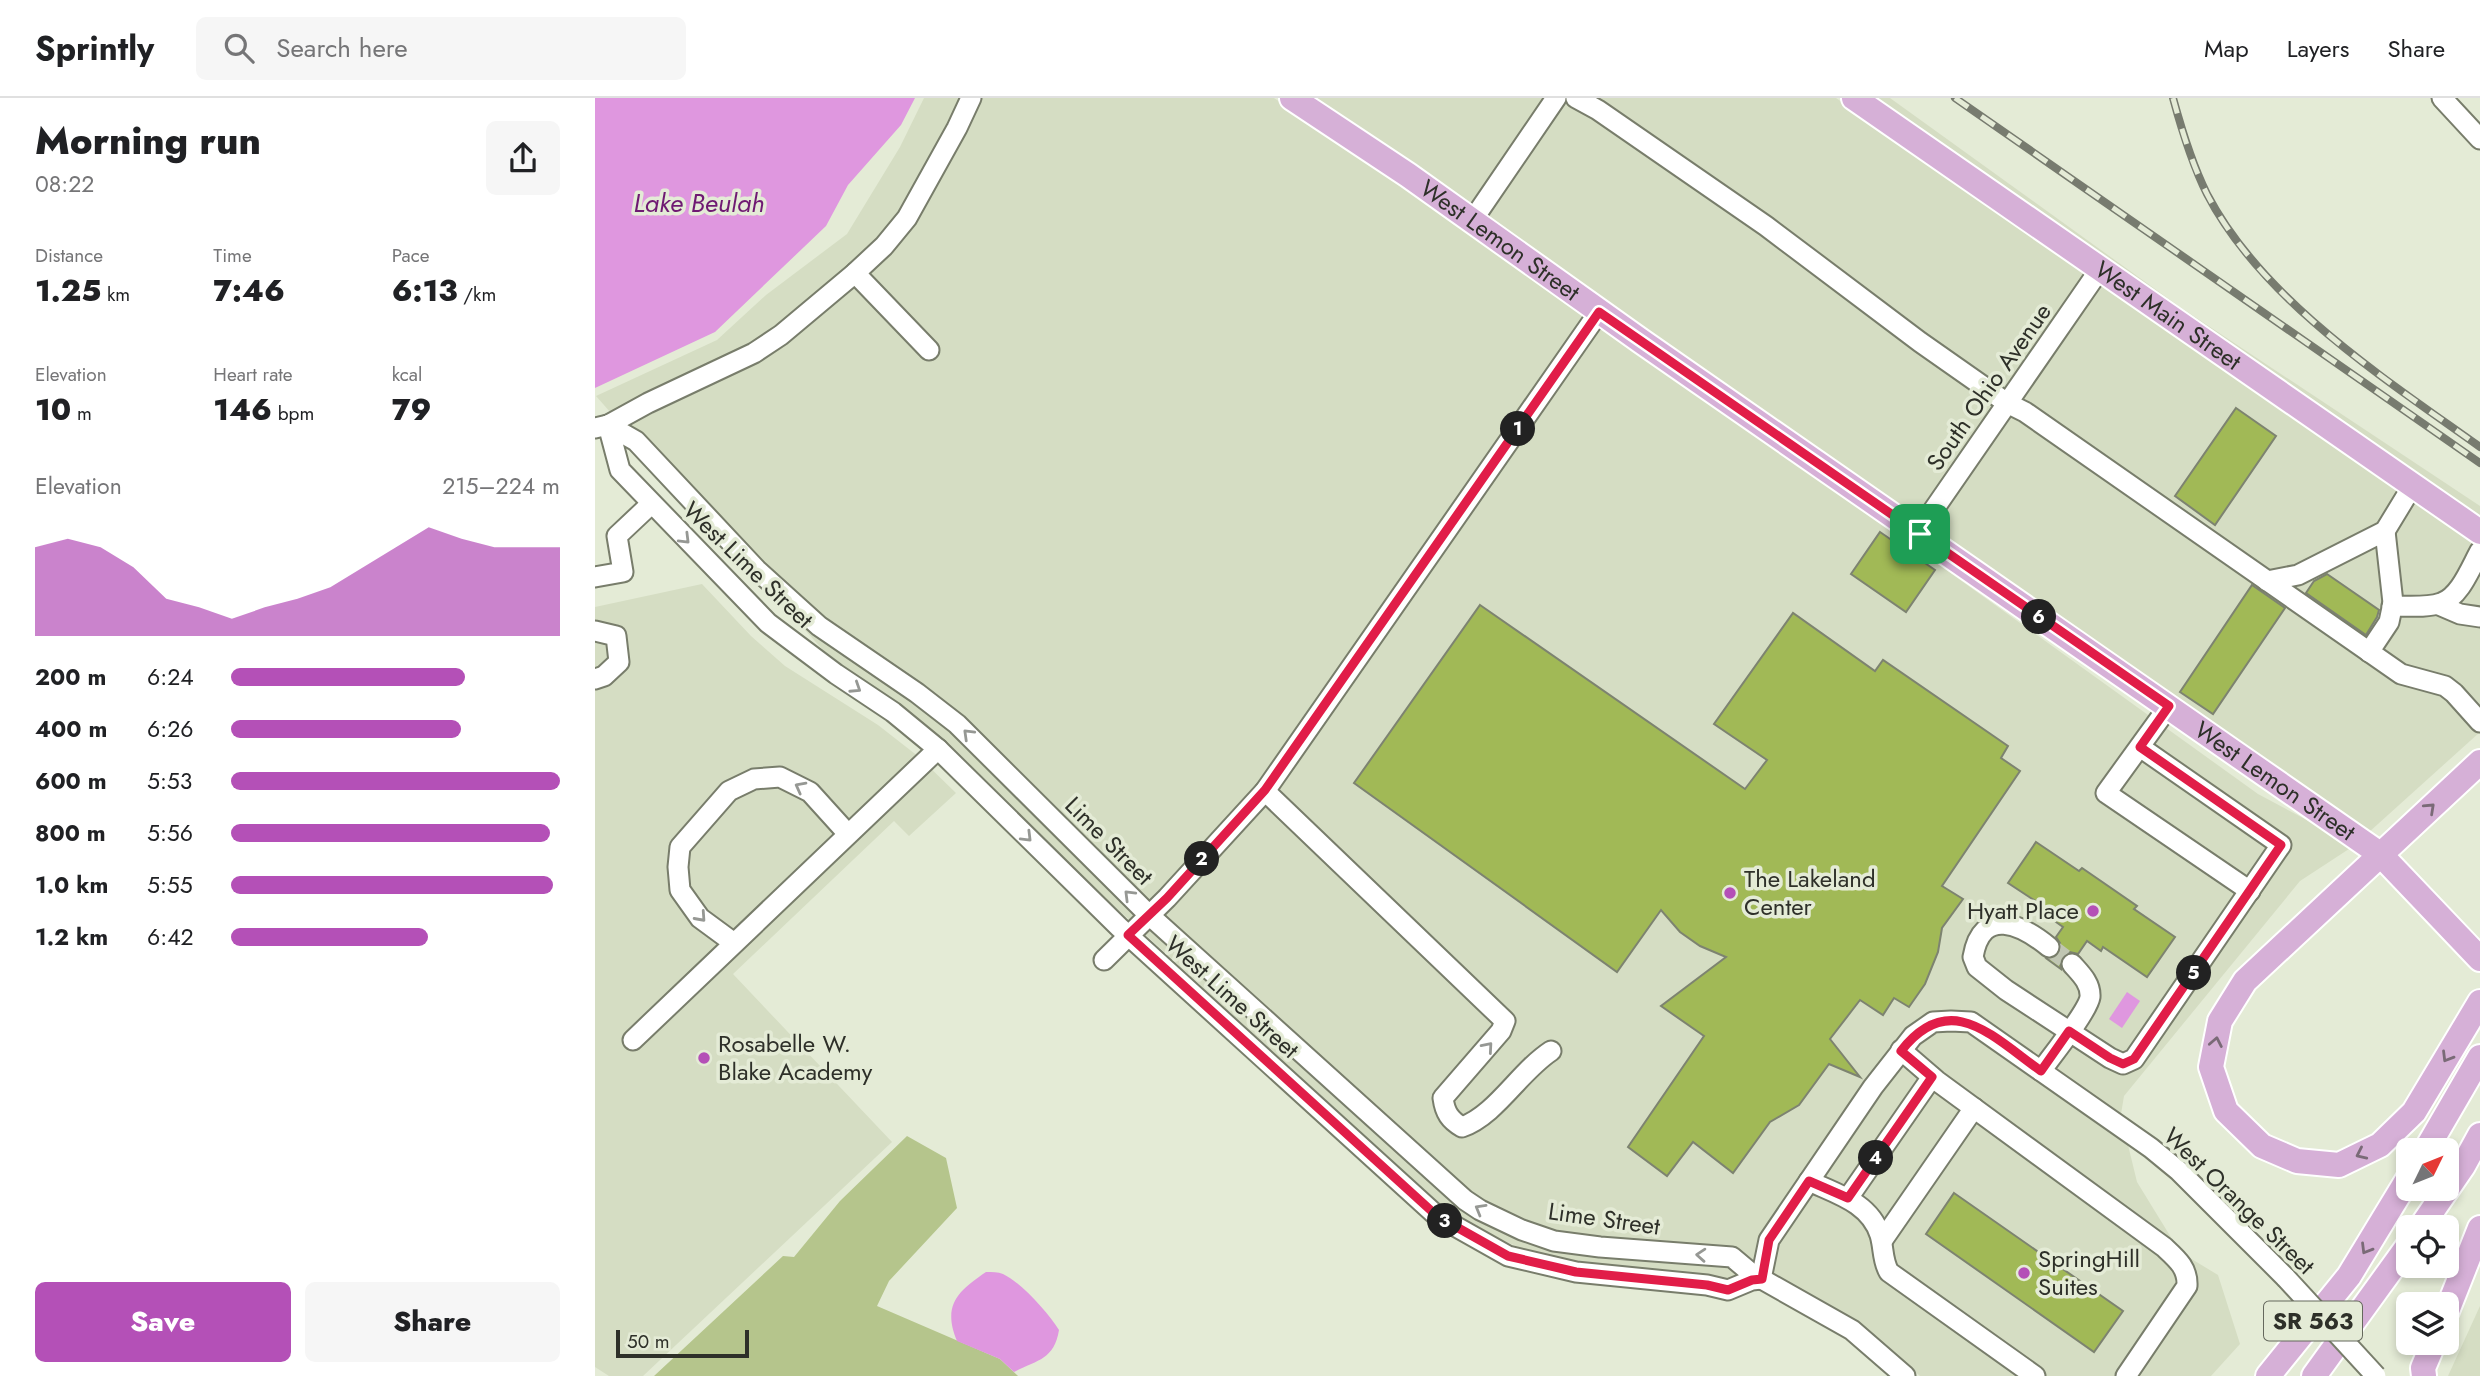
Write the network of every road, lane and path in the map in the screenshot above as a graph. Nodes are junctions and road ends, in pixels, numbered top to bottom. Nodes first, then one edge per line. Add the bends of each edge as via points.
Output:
1 (971, 98) edge
2 (1292, 98) edge
3 (1556, 98) edge
4 (1576, 98) edge
5 (1854, 98) edge
6 (2442, 98) edge
7 (2480, 139) edge
8 (1472, 220) junction
9 (2100, 269) junction
10 (855, 273) junction
11 (1599, 312) junction
12 (929, 350) dead end
13 (2007, 403) junction
14 (599, 428) edge
15 (2413, 485) junction
16 (652, 504) junction
17 (2385, 531) junction
18 (2480, 532) edge
19 (1920, 534) junction
20 (2480, 551) edge
21 (595, 577) edge
22 (2267, 581) junction
23 (2439, 604) junction
24 (2392, 606) junction
25 (2480, 617) edge
26 (595, 631) edge
27 (2369, 652) junction
28 (595, 678) edge
29 (2169, 706) junction
30 (2480, 722) edge
31 (2140, 747) junction
32 (938, 749) junction
33 (2480, 762) edge
34 (1265, 790) junction
35 (848, 834) junction
36 (2380, 854) junction
37 (2250, 891) junction
38 (1149, 914) junction
39 (1128, 935) junction
40 (734, 943) junction
41 (2049, 947) tunnel mouth
42 (2472, 951) edge
43 (1104, 960) dead end
44 (2071, 964) tunnel mouth
45 (2480, 1002) edge
46 (2069, 1031) junction
47 (633, 1041) dead end
48 (1551, 1051) dead end
49 (1901, 1051) junction
50 (2480, 1057) edge
51 (2041, 1071) junction
52 (1932, 1077) junction
53 (1975, 1108) junction
54 (2480, 1135) edge
55 (2433, 1138) edge
56 (1809, 1181) junction
57 (1848, 1198) junction
58 (2396, 1199) edge
59 (2429, 1215) edge
60 (2480, 1228) edge
61 (1882, 1241) junction
62 (2396, 1263) edge
63 (1762, 1279) junction
64 (2455, 1292) edge
65 (2428, 1355) edge
66 (1905, 1376) edge
67 (2035, 1376) edge
68 (2126, 1376) edge
69 (2268, 1376) edge
70 (2314, 1376) edge
71 (2376, 1376) edge
72 (2424, 1376) edge

1 - 10 street via 907,218
2 - 8 main road, West Lemon Street
3 - 8 street
4 - 13 street via 1766,226
5 - 9 main road, West Main Street
6 - 7 street
8 - 11 main road, West Lemon Street
9 - 13 street, South Ohio Avenue
9 - 15 main road, West Main Street
10 - 12 street
10 - 14 street via 754,353
11 - 19 main road, West Lemon Street
11 - 34 street
13 - 19 street, South Ohio Avenue
13 - 22 street
14 - 16 street, West Lime Street via 620,470
38 -> 14 street, Lime Street via 957,724 819,626 757,570 636,441
15 - 17 street
15 - 18 main road, West Main Street
16 - 21 street via 617,536 623,572
16 -> 32 street, West Lime Street via 768,623
17 - 22 street via 2298,575
17 - 24 street
19 - 29 main road, West Lemon Street
20 - 23 street via 2456,592
22 - 27 street
23 - 24 street
23 - 25 street
24 - 27 street via 2389,622
26 - 28 street via 616,636 619,662 604,677
27 - 30 street via 2401,674 2445,686
29 - 31 street
29 - 36 main road, West Lemon Street
31 - 37 street via 2281,845
31 - 37 street via 2106,793
32 - 35 street
32 -> 39 street, West Lime Street
36 -> 33 main road
34 - 38 street
48 -> 34 street via 1534,1062 1477,1122 1462,1127 1451,1121 1443,1098 1505,1021
35 - 40 street
35 -> 40 street via 810,792 780,777 754,779 729,791 680,847 678,867 680,890 700,918
36 - 42 main road, West Lemon Street
45 -> 36 main road via 2414,1112 2380,1145 2339,1165 2297,1161 2262,1146 2226,1111 2211,1067 2220,1021 2245,981
37 - 46 street via 2134,1059 2123,1064
38 - 39 street
63 -> 38 street, Lime Street via 1732,1257 1554,1241 1480,1210
39 - 43 street
39 - 63 street, West Lime Street via 1437,1216 1461,1231 1508,1256 1576,1272 1728,1290
40 - 47 street
41 - 46 street via 2018,926 2002,924 1980,937 1973,957 1992,980
44 - 46 street via 2085,979 2090,999
46 - 51 street
49 - 51 street, West Orange Street via 1933,1022 1971,1022
49 - 52 street
49 - 56 street, West Orange Street
50 - 55 main road
51 - 71 street, West Orange Street, bridge via 2179,1171
52 - 53 street
52 - 57 street
53 - 61 street
53 - 68 street via 2164,1247 2184,1267 2187,1286
54 - 59 main road
56 - 57 street
56 - 63 street, West Orange Street via 1769,1240
57 - 61 street via 1870,1216
58 -> 69 main road, SR 563 via 2349,1276
60 - 64 main road
61 - 67 street via 1889,1272
62 - 70 main road, SR 563
63 - 66 street via 1852,1330
65 - 72 main road

